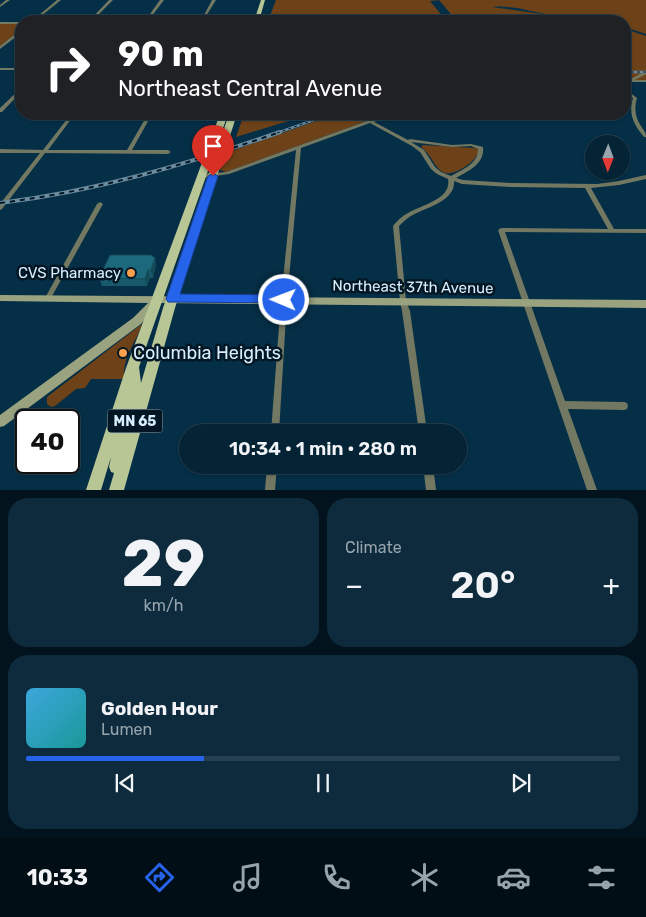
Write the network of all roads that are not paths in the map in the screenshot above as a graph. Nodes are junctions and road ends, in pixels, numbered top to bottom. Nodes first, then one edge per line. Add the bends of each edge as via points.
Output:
1 (8, 0) edge
2 (59, 0) edge
3 (111, 0) edge
4 (162, 0) edge
5 (214, 0) edge
6 (263, 0) edge
7 (268, 0) edge
8 (0, 6) edge
9 (40, 15) edge
10 (96, 15) edge
11 (151, 15) edge
12 (205, 15) edge
13 (258, 15) edge
14 (264, 15) edge
15 (0, 23) edge
16 (15, 23) edge
17 (15, 36) edge
18 (0, 48) edge
19 (0, 68) edge
20 (15, 69) edge
21 (646, 72) edge
22 (631, 80) edge
23 (646, 81) edge
24 (631, 82) edge
25 (631, 95) edge
26 (15, 96) edge
27 (0, 111) edge
28 (68, 120) edge
29 (147, 120) edge
30 (222, 120) edge
31 (231, 120) edge
32 (372, 120) edge
33 (369, 121) junction
34 (646, 136) edge
35 (405, 140) junction
36 (299, 148) junction
37 (0, 151) edge
38 (44, 151) junction
39 (129, 152) junction
40 (168, 152) dead end
41 (202, 176) junction
42 (213, 176) junction
43 (646, 177) edge
44 (451, 178) junction
45 (587, 186) junction
46 (100, 204) dead end
47 (0, 208) edge
48 (501, 230) joint
49 (612, 230) junction
50 (646, 231) edge
51 (0, 298) edge
52 (48, 298) junction
53 (157, 299) junction
54 (172, 299) junction
55 (284, 300) junction
56 (403, 302) junction
57 (526, 303) junction
58 (646, 304) edge
59 (132, 368) junction
60 (562, 405) junction
61 (624, 406) dead end
62 (116, 421) junction
63 (0, 422) edge
64 (276, 424) edge
65 (422, 424) edge
66 (134, 426) junction
67 (271, 474) edge
68 (429, 474) edge
69 (117, 486) edge
70 (94, 490) edge
71 (270, 490) edge
72 (431, 490) edge
73 (592, 490) edge

1 - 8 street
2 - 9 street
3 - 10 street
4 - 11 street
5 - 12 street
6 - 13 main road
7 - 14 main road
15 - 16 street
17 - 18 street
19 - 20 street
21 - 22 street
23 - 24 street
25 - 34 street via 635,98 632,114
26 - 27 street
28 - 38 street
29 - 39 street
30 - 41 main road, MN 65
31 - 42 main road, MN 65
32 - 33 street
33 - 35 street
33 - 36 street
35 - 44 street via 422,151 433,168
35 - 44 street via 481,148 482,155 478,161
36 - 42 street
36 - 55 street
37 - 38 street
38 - 39 street
38 - 47 street
39 - 40 street
41 - 42 street
41 - 53 main road, MN 65
42 - 54 main road, MN 65
43 - 45 street
44 - 45 street via 462,182 511,185
44 - 56 street via 449,193 407,215 396,226
45 - 49 street
46 - 52 street
48 - 49 street
48 - 57 street
49 - 50 street
51 - 52 street, Northeast 37th Avenue
52 - 53 street, Northeast 37th Avenue
53 - 54 street, Northeast 37th Avenue
53 - 59 main road, MN 65
53 - 63 street via 137,321
54 - 55 street, Northeast 37th Avenue
54 - 66 main road, MN 65
55 - 56 street, Northeast 37th Avenue
55 - 64 street
56 - 57 street, Northeast 37th Avenue
56 - 65 street
57 - 58 street, Northeast 37th Avenue
57 - 60 street
59 - 62 main road, MN 65
59 - 66 main road via 136,377 129,413
60 - 61 street
60 - 73 street
62 - 69 main road via 124,427 117,461
62 - 70 main road, MN 65
66 - 69 main road, MN 65
67 - 71 street
68 - 72 street

